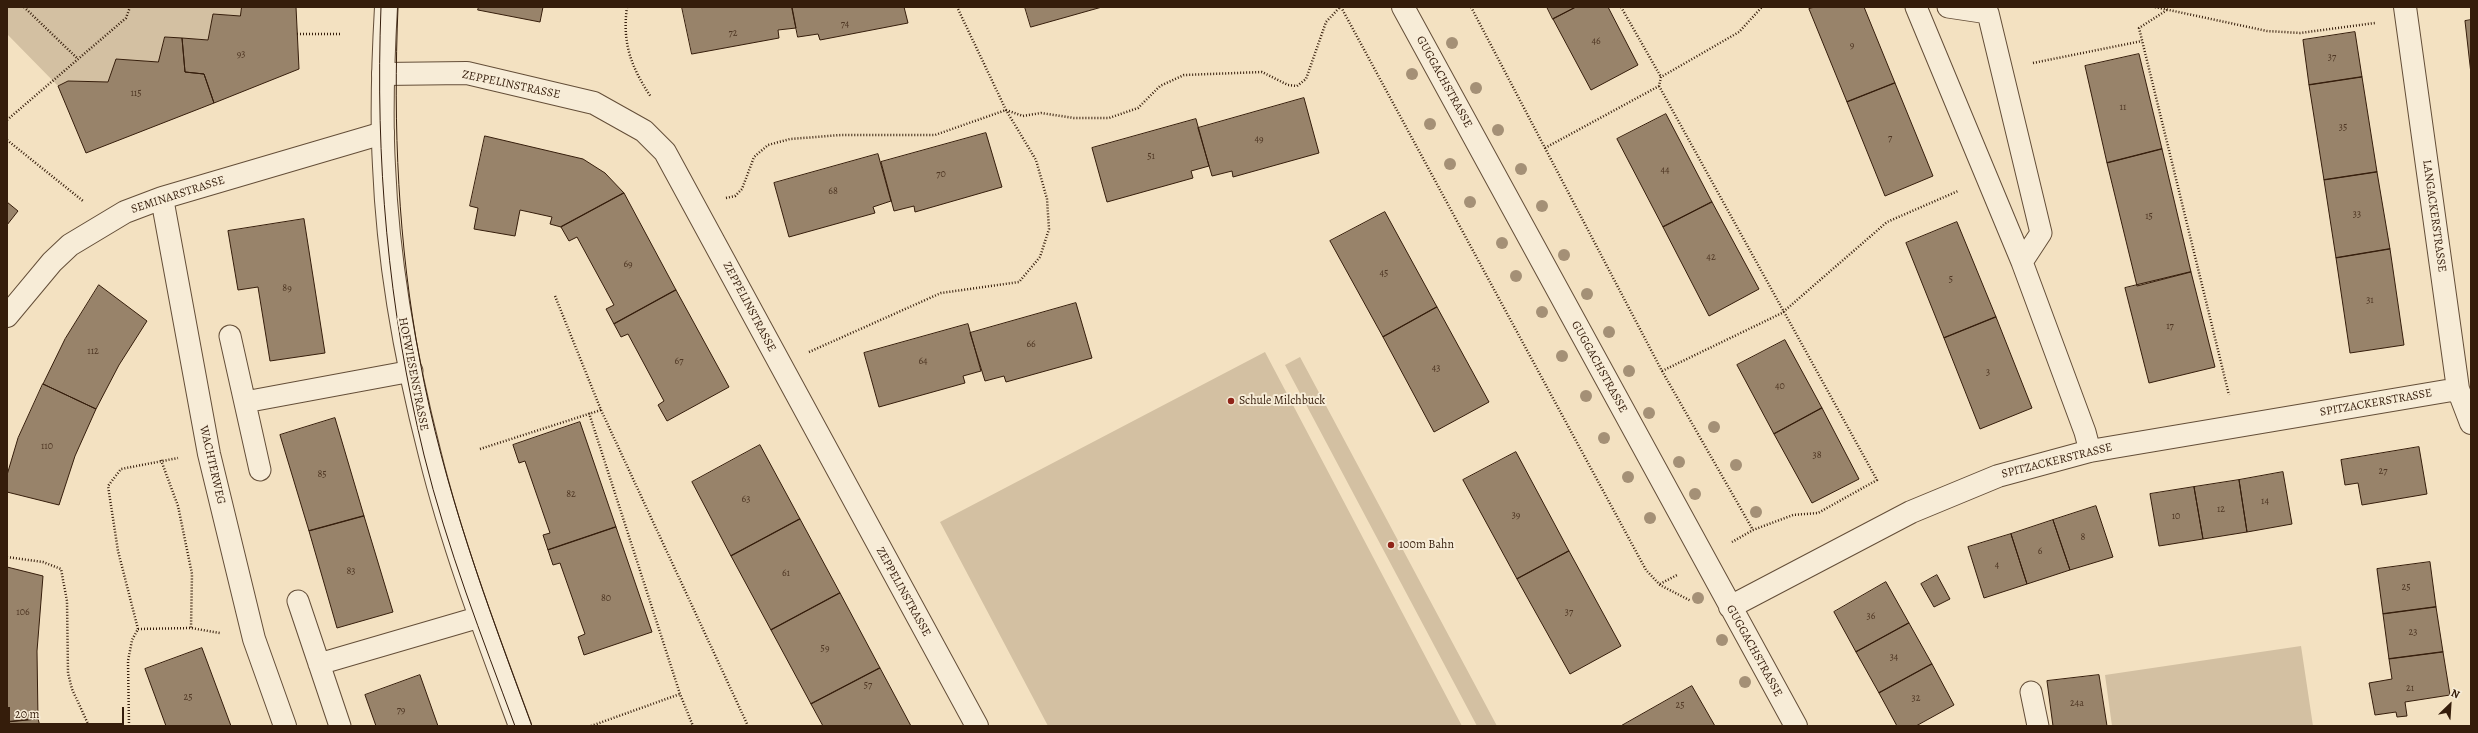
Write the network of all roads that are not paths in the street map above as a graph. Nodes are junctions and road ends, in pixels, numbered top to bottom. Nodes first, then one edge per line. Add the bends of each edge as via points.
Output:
1 (386, 7) edge
2 (1403, 7) edge
3 (1916, 7) edge
4 (1948, 7) edge
5 (2405, 7) edge
6 (383, 74) junction
7 (383, 133) junction
8 (162, 198) junction
9 (2022, 262) junction
10 (7, 316) edge
11 (230, 336) dead end
12 (412, 371) junction
13 (2458, 389) junction
14 (245, 402) junction
15 (2471, 423) edge
16 (2090, 451) junction
17 (260, 470) dead end
18 (298, 601) dead end
19 (1730, 607) junction
20 (480, 618) junction
21 (319, 664) junction
22 (2031, 692) dead end
23 (285, 726) edge
24 (340, 726) edge
25 (520, 726) edge
26 (977, 726) edge
27 (1796, 726) edge
28 (2038, 726) edge

1 - 6 street, HOFWIESENSTRASSE
2 - 19 street, GUGGACHSTRASSE
3 - 9 lane
4 - 9 lane via 1988,13 2041,233
5 - 13 street, LANGACKERSTRASSE
6 - 7 street, HOFWIESENSTRASSE
6 - 26 street, ZEPPELINSTRASSE via 467,73 594,103 644,131 665,152
7 - 8 street, SEMINARSTRASSE
7 - 12 street, HOFWIESENSTRASSE via 393,259
8 - 10 street, SEMINARSTRASSE via 125,212 70,245 47,267
8 - 23 street, WACHTERWEG via 209,454 254,639
9 - 16 lane
11 - 14 lane
12 - 14 lane
12 - 20 street, HOFWIESENSTRASSE via 430,456
13 - 15 street, LANGACKERSTRASSE
13 - 16 street, SPITZACKERSTRASSE
14 - 17 lane
16 - 19 street, SPITZACKERSTRASSE via 1998,476 1911,512
18 - 21 lane
19 - 27 street, GUGGACHSTRASSE
20 - 21 lane
20 - 25 street, HOFWIESENSTRASSE
21 - 24 lane
22 - 28 lane

